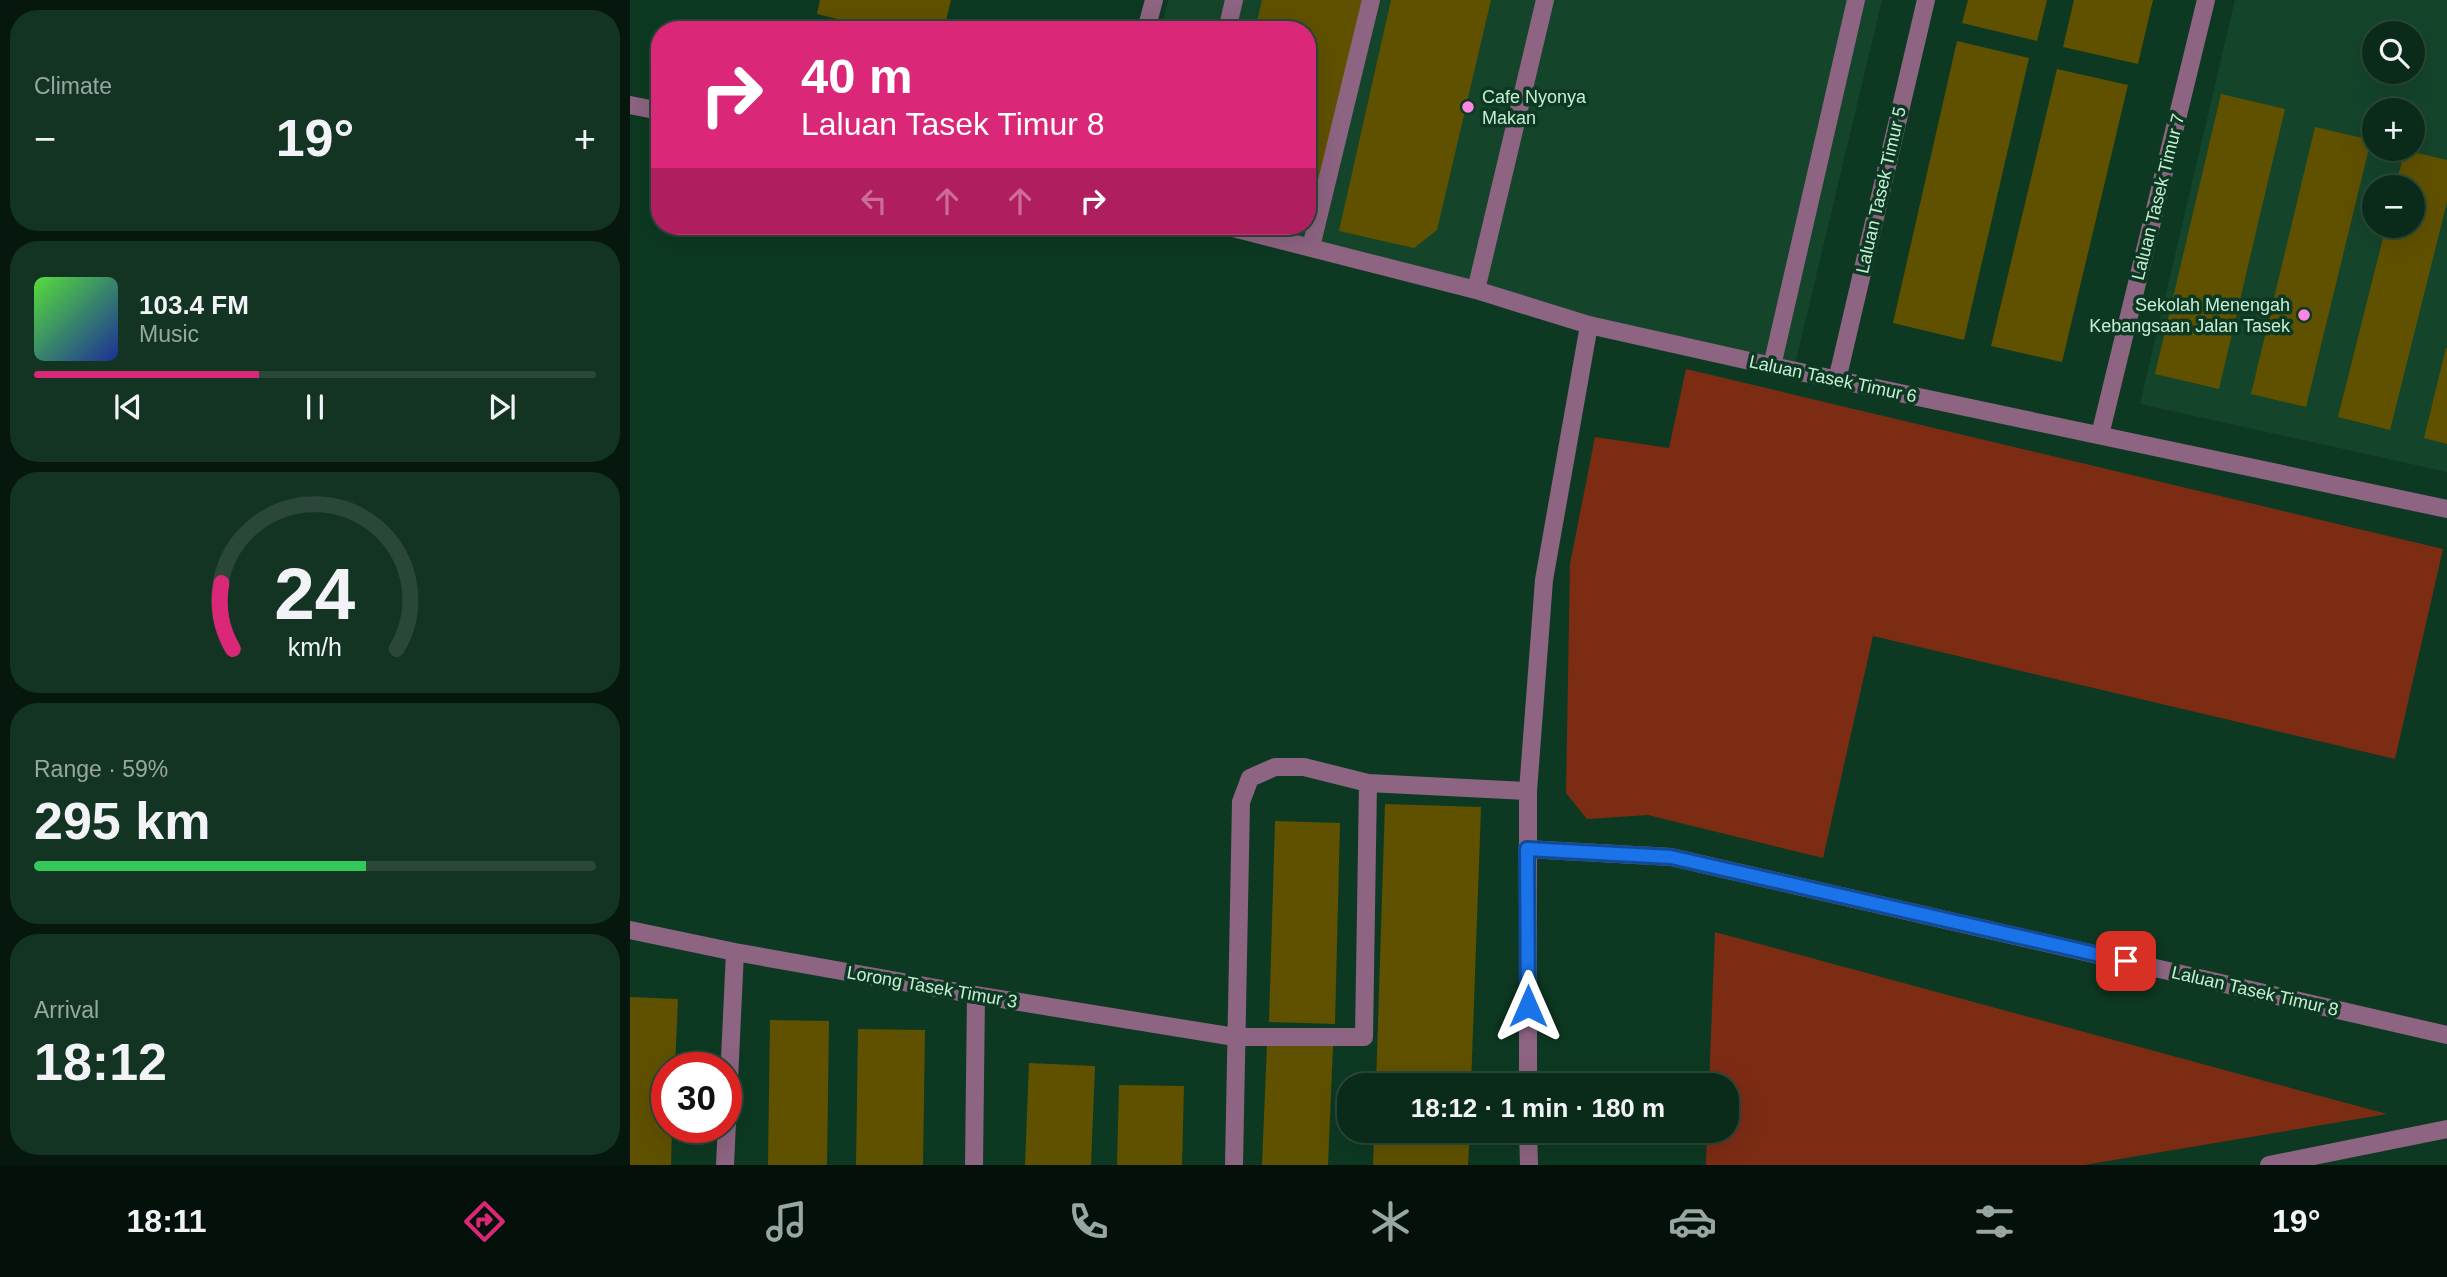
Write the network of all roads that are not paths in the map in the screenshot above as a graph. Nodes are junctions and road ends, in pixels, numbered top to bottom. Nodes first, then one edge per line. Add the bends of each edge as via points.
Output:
1 (1154, 0) edge
2 (1234, 0) edge
3 (1371, 0) edge
4 (1545, 0) edge
5 (1856, 0) edge
6 (1926, 0) edge
7 (2206, 0) edge
8 (1148, 21) edge
9 (1229, 21) edge
10 (630, 105) edge
11 (651, 109) edge
12 (1316, 226) edge
13 (1262, 235) edge
14 (1314, 235) edge
15 (1311, 247) junction
16 (1476, 290) junction
17 (1589, 325) junction
18 (1772, 366) junction
19 (1837, 380) junction
20 (2100, 435) junction
21 (2447, 509) edge
22 (1368, 783) junction
23 (1528, 791) junction
24 (1527, 849) junction
25 (630, 930) edge
26 (735, 951) junction
27 (976, 995) junction
28 (2447, 1035) edge
29 (1235, 1037) junction
30 (1528, 1073) edge
31 (2447, 1129) edge
32 (1528, 1143) edge
33 (724, 1165) edge
34 (974, 1165) edge
35 (1234, 1165) edge
36 (1529, 1165) edge
37 (2269, 1165) edge

1 - 8 street
2 - 9 street
3 - 12 street
4 - 16 street
5 - 18 street
6 - 19 street, Laluan Tasek Timur 5
7 - 20 street, Laluan Tasek Timur 7
10 - 11 street
13 - 15 street, Laluan Tasek Timur 6
14 - 15 street
15 - 16 street, Laluan Tasek Timur 6
16 - 17 street, Laluan Tasek Timur 6
17 - 18 street, Laluan Tasek Timur 6
17 - 23 street via 1544,580
18 - 19 street, Laluan Tasek Timur 6
19 - 20 street, Laluan Tasek Timur 6
20 - 21 street, Laluan Tasek Timur 6
22 - 23 street
22 - 29 street via 1304,767 1275,767 1250,778 1241,802
22 - 29 street, Lorong Tasek Timur 3 via 1364,1037
23 - 24 street
24 - 28 street, Laluan Tasek Timur 8 via 1671,857
24 - 30 street
25 - 26 street, Lorong Tasek Timur 3
26 - 27 street, Lorong Tasek Timur 3
26 - 33 street
27 - 29 street, Lorong Tasek Timur 3
27 - 34 street
29 - 35 street
31 - 37 street
32 - 36 street

